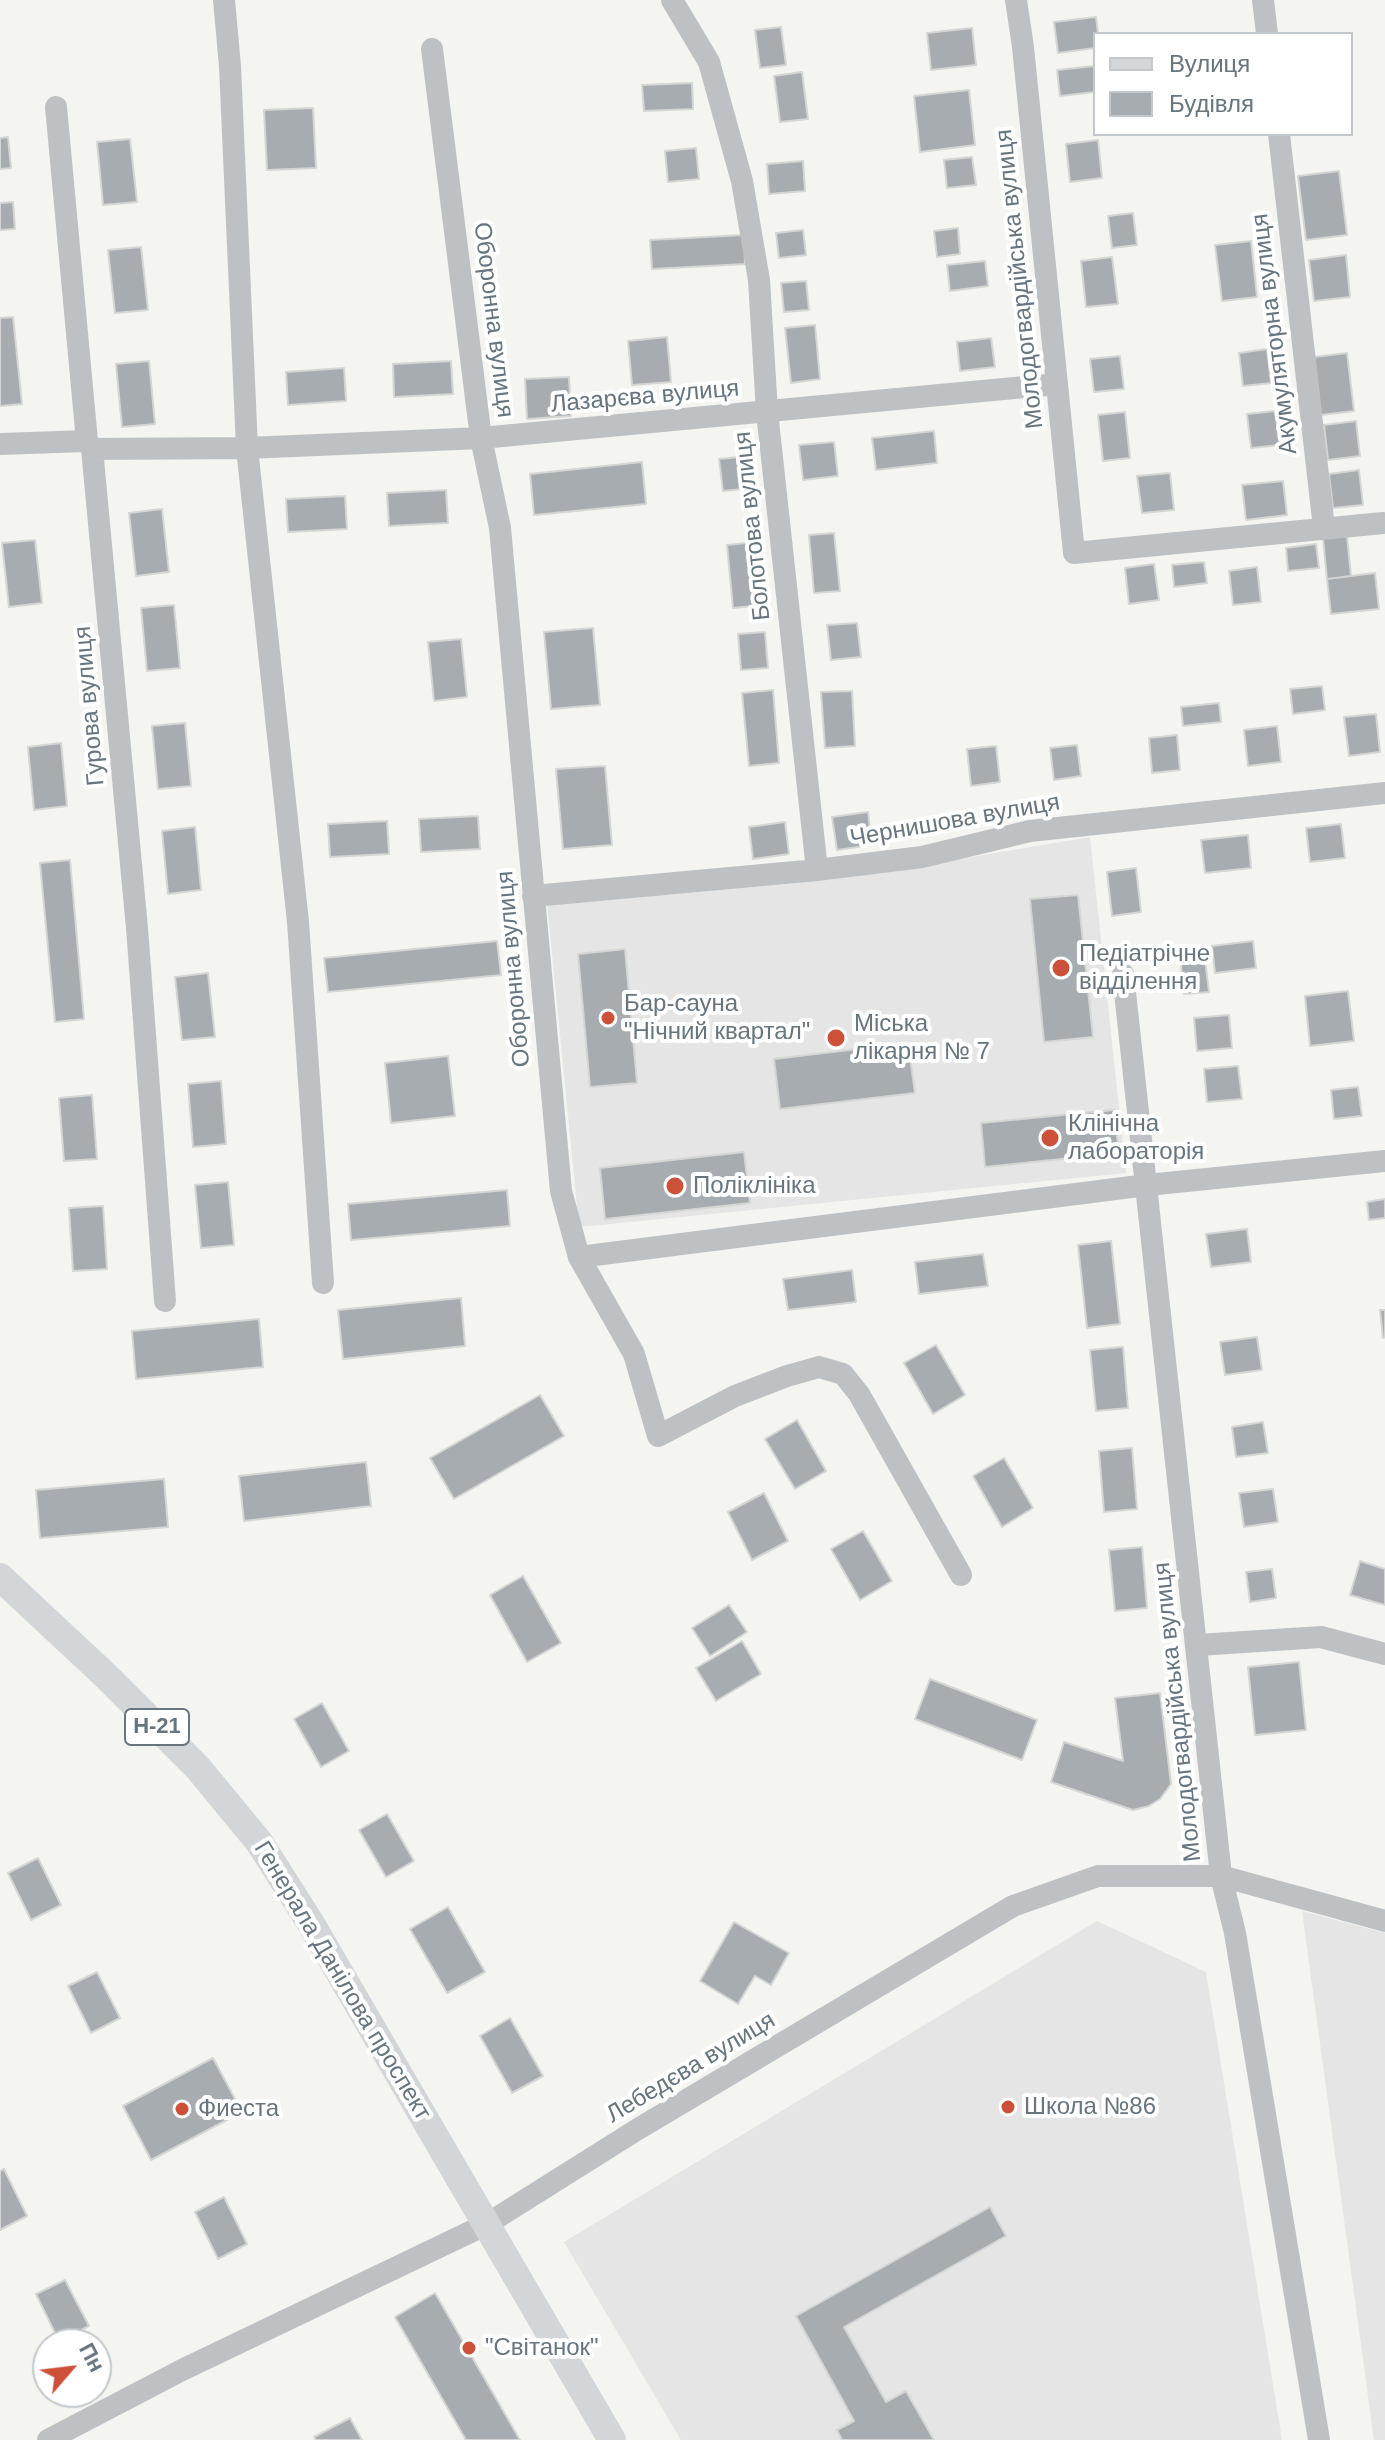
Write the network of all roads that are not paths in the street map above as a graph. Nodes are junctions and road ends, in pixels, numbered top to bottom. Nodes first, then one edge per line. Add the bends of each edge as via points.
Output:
1 (224, 0) edge
2 (672, 0) edge
3 (1016, 0) edge
4 (1263, 0) edge
5 (1267, 32) edge
6 (432, 49) dead end
7 (56, 107) dead end
8 (1279, 136) edge
9 (1057, 384) junction
10 (767, 412) junction
11 (481, 438) junction
12 (0, 444) edge
13 (89, 445) junction
14 (247, 448) junction
15 (1383, 523) dead end
16 (1324, 528) junction
17 (1385, 793) edge
18 (817, 870) junction
19 (533, 896) junction
20 (1123, 974) dead end
21 (1385, 1161) edge
22 (1147, 1185) junction
23 (579, 1257) junction
24 (323, 1283) dead end
25 (165, 1301) dead end
26 (961, 1575) dead end
27 (0, 1577) edge
28 (1198, 1645) junction
29 (1385, 1654) edge
30 (1221, 1876) junction
31 (1385, 1921) edge
32 (487, 2224) junction
33 (48, 2440) edge
34 (612, 2440) edge
35 (1319, 2440) edge

1 - 14 street
2 - 10 street, Болотова вулиця via 709,62 742,181 759,280
3 - 9 street, Молодогвардійська вулиця
4 - 5 street
6 - 11 street, Оборонна вулиця
7 - 13 street, Гурова вулиця
8 - 16 street, Акумуляторна вулиця
9 - 10 street, Лазарєва вулиця
9 - 16 street, Молодогвардійська вулиця via 1074,553
10 - 11 street, Лазарєва вулиця
10 - 18 street, Болотова вулиця
11 - 14 street, Лазарєва вулиця
11 - 19 street, Оборонна вулиця via 500,528
12 - 13 street, Лазарєва вулиця
13 - 14 street, Лазарєва вулиця
13 - 25 street, Гурова вулиця via 137,928
14 - 24 street via 298,922
15 - 16 street
17 - 18 street, Чернишова вулиця via 1030,831 922,857
18 - 19 street, Чернишова вулиця
19 - 23 street, Оборонна вулиця via 561,1191
20 - 22 street, Молодогвардійська вулиця
21 - 22 street
22 - 23 street
22 - 28 street, Молодогвардійська вулиця
23 - 26 street, Оборонна вулиця via 634,1354 658,1436 787,1376 819,1367 843,1374
27 - 32 main road, Генерала Данілова проспект / Н-21 via 198,1768 259,1842
28 - 29 street via 1321,1637
28 - 30 street, Молодогвардійська вулиця
30 - 31 street, Лебедєва вулиця
30 - 32 street, Лебедєва вулиця via 1098,1876 1013,1906
30 - 35 street, Молодогвардійська вулиця via 1235,1933
32 - 33 street, Лебедєва вулиця
32 - 34 main road, Генерала Данілова проспект / Н-21

